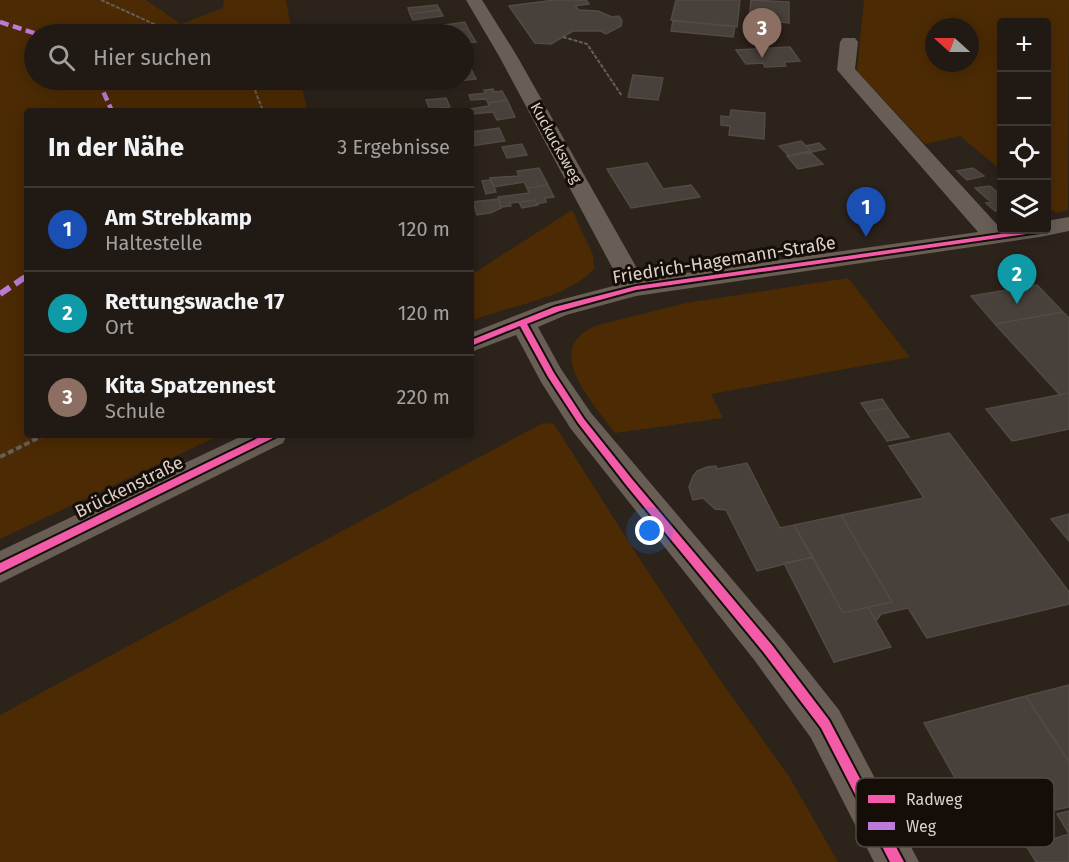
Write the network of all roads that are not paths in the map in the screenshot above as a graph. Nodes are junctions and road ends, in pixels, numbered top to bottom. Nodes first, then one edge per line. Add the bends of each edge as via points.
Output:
1 (474, 0) edge
2 (849, 42) dead end
3 (1069, 225) edge
4 (1051, 227) edge
5 (1015, 234) edge
6 (996, 237) junction
7 (636, 288) junction
8 (522, 321) junction
9 (474, 342) edge
10 (266, 438) edge
11 (0, 568) edge
12 (856, 783) edge
13 (889, 847) edge
14 (897, 862) edge

1 - 7 street, Kuckucksweg
2 - 6 street via 846,70
3 - 4 street
5 - 6 street, Friedrich-Hagemann-Straße
6 - 7 street, Friedrich-Hagemann-Straße
7 - 8 street, Friedrich-Hagemann-Straße
8 - 9 street
8 - 12 street via 581,421 825,724
10 - 11 street, Brückenstraße
13 - 14 street

